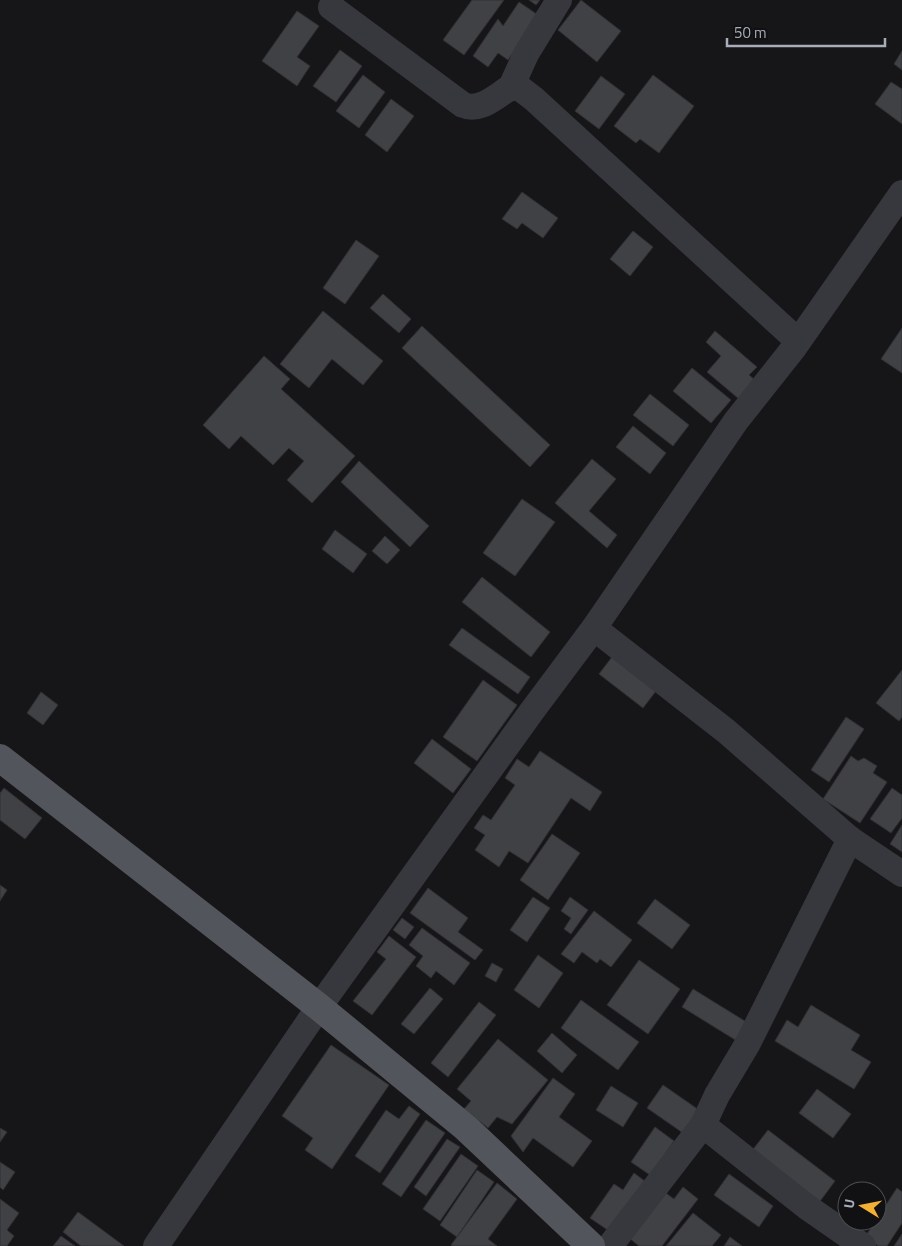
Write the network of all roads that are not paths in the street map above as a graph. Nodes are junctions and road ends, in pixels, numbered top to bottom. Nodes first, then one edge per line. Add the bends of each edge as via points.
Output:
1 (559, 0) edge
2 (332, 7) dead end
3 (511, 87) junction
4 (902, 193) edge
5 (798, 341) junction
6 (594, 628) junction
7 (0, 758) edge
8 (850, 839) junction
9 (902, 874) edge
10 (319, 1007) junction
11 (703, 1126) junction
12 (156, 1246) edge
13 (591, 1246) edge
14 (610, 1246) edge
15 (863, 1246) edge

1 - 3 street via 526,54
2 - 3 street via 463,105 477,107
3 - 5 street via 521,89 534,99
4 - 5 street
5 - 6 street via 736,421
6 - 8 street via 726,731
6 - 10 street
7 - 10 main road
8 - 9 street
8 - 11 street
10 - 12 street
10 - 13 main road via 466,1128
11 - 14 street
11 - 15 street

